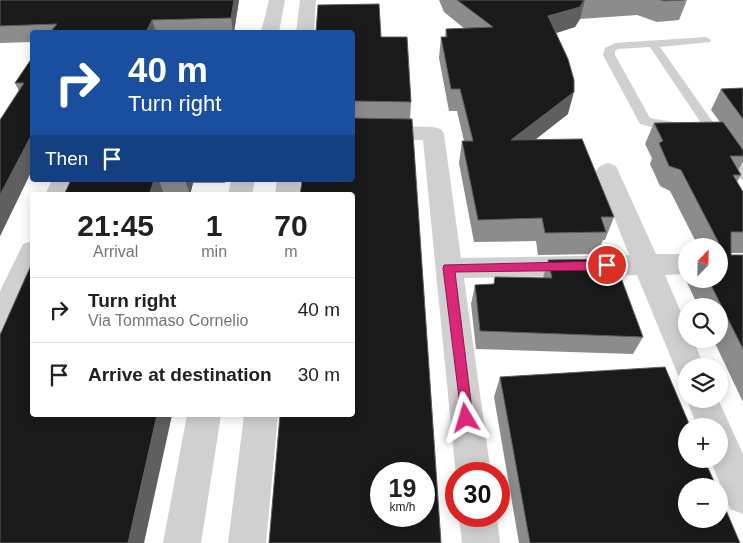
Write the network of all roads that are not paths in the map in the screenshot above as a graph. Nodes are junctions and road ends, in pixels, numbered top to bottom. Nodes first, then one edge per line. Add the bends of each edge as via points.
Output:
1 (277, 0) edge
2 (308, 0) edge
3 (270, 30) edge
4 (305, 30) edge
5 (706, 40) dead end
6 (653, 44) junction
7 (710, 126) junction
8 (355, 132) edge
9 (608, 171) dead end
10 (743, 175) edge
11 (30, 256) edge
12 (678, 264) edge
13 (646, 265) junction
14 (448, 268) junction
15 (0, 323) edge
16 (686, 358) edge
17 (204, 417) edge
18 (261, 417) edge
19 (728, 460) edge
20 (472, 462) edge
21 (743, 496) edge
22 (479, 527) edge
23 (182, 543) edge
24 (247, 543) edge
25 (481, 543) edge

1 - 3 street
2 - 4 street
5 - 6 lane
6 - 7 lane
6 - 7 lane via 614,46 609,50 644,121 665,126
7 - 10 lane
8 - 14 street via 433,134
9 - 13 street
11 - 15 street
12 - 13 street
13 - 14 street
13 - 16 street
14 - 20 street
17 - 23 street
18 - 24 street
19 - 21 street
22 - 25 street

